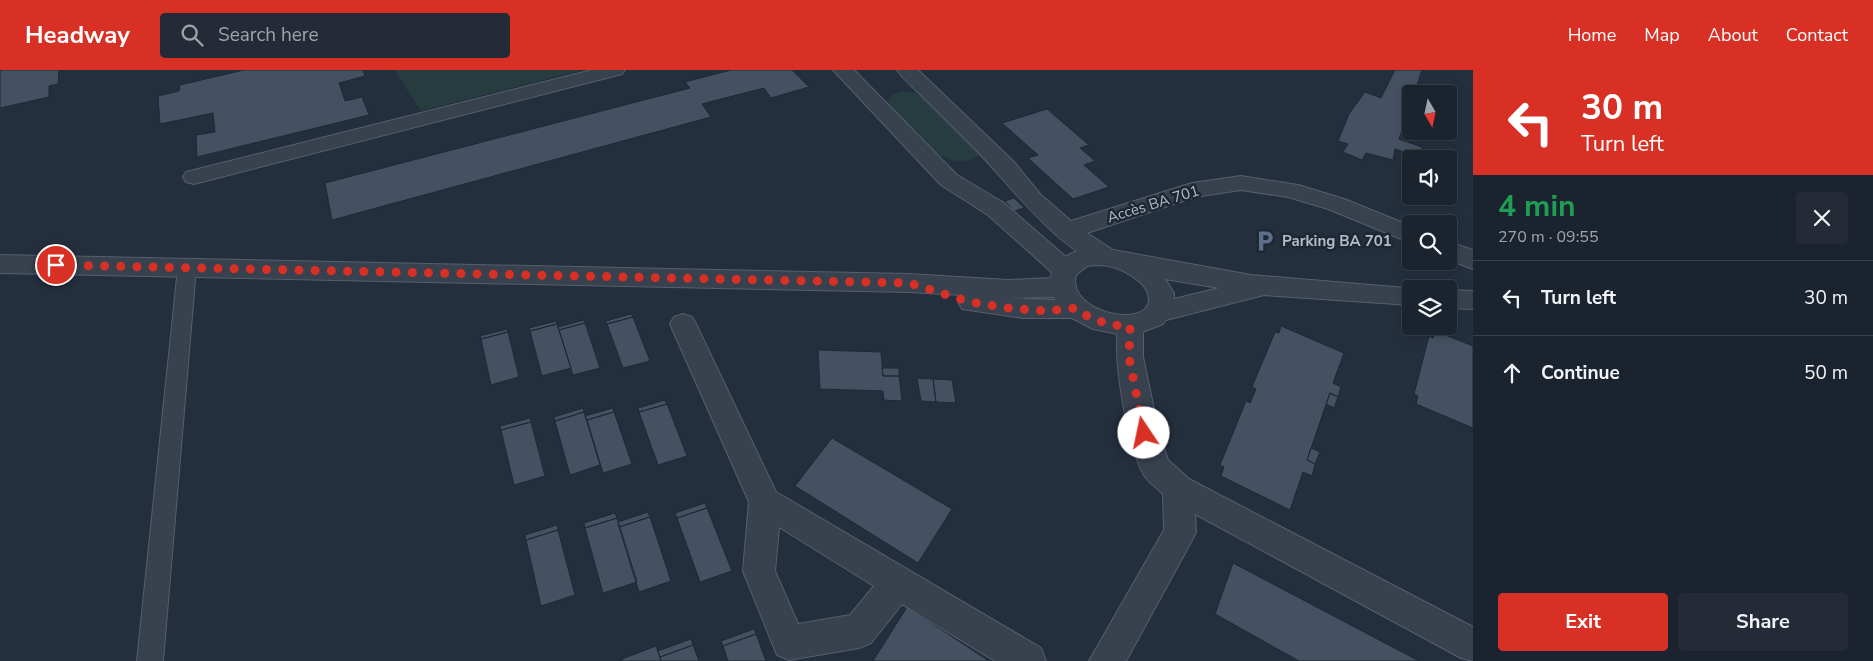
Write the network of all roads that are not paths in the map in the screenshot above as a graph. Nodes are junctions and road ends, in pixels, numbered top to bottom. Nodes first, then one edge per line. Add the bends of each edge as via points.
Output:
1 (615, 70) edge
2 (843, 70) edge
3 (907, 70) edge
4 (194, 177) dead end
5 (1068, 231) junction
6 (1402, 231) edge
7 (1457, 253) edge
8 (1104, 256) junction
9 (1473, 260) edge
10 (1132, 263) junction
11 (0, 264) edge
12 (187, 268) junction
13 (1063, 278) junction
14 (909, 283) junction
15 (1269, 286) junction
16 (1402, 295) edge
17 (1457, 299) edge
18 (1473, 300) edge
19 (1076, 308) junction
20 (1160, 312) junction
21 (683, 324) dead end
22 (1130, 326) junction
23 (1178, 489) junction
24 (765, 502) junction
25 (898, 583) junction
26 (1473, 646) edge
27 (150, 661) edge
28 (1028, 661) edge
29 (1107, 661) edge

1 - 4 street
2 - 13 street via 949,180 996,209
3 - 5 street via 1006,167 1032,199
5 - 6 street, Accès BA 701 via 1192,190 1241,183 1290,190 1336,204
5 - 8 street
7 - 9 street
8 - 10 street
8 - 13 street via 1088,256 1075,261
10 - 15 street
10 - 20 street via 1155,282 1162,300
11 - 12 street
12 - 14 street
12 - 27 lane
13 - 14 street via 1009,289
13 - 19 street via 1068,299
14 - 19 street via 970,302 1007,308 1046,311
15 - 16 street
15 - 20 street
17 - 18 street
19 - 22 street via 1090,318 1112,325
20 - 22 street via 1144,324
21 - 24 street
22 - 23 street via 1129,357 1144,433 1155,467
23 - 26 street
23 - 29 street via 1180,532
24 - 25 street
24 - 25 street via 759,571 790,642 859,631
25 - 28 street

